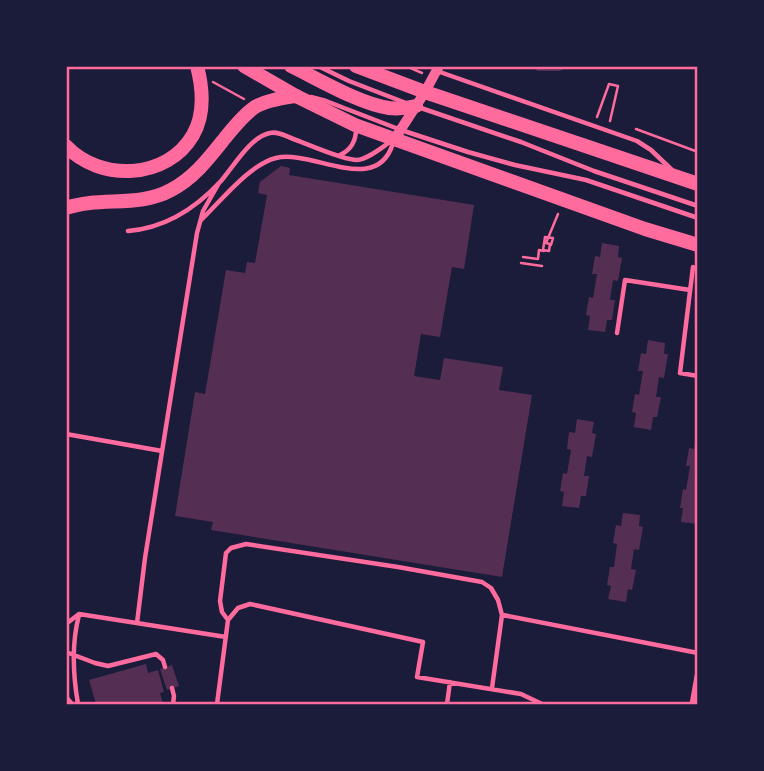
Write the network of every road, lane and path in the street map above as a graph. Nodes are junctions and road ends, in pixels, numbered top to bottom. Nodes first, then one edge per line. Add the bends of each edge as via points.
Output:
1 (244, 66) edge
2 (291, 66) edge
3 (318, 66) edge
4 (356, 66) edge
5 (438, 69) edge
6 (198, 70) edge
7 (425, 92) junction
8 (607, 93) dead end
9 (296, 96) junction
10 (416, 106) junction
11 (255, 107) junction
12 (620, 124) dead end
13 (355, 125) junction
14 (632, 128) dead end
15 (397, 135) junction
16 (66, 146) edge
17 (698, 152) edge
18 (339, 155) junction
19 (681, 178) junction
20 (219, 183) junction
21 (698, 184) edge
22 (698, 206) edge
23 (66, 208) edge
24 (698, 218) edge
25 (201, 220) junction
26 (128, 231) dead end
27 (546, 243) dead end
28 (698, 245) edge
29 (523, 257) dead end
30 (522, 263) dead end
31 (542, 266) dead end
32 (693, 267) dead end
33 (690, 290) junction
34 (617, 333) dead end
35 (698, 376) edge
36 (66, 434) edge
37 (162, 451) junction
38 (79, 614) junction
39 (502, 615) junction
40 (228, 620) junction
41 (137, 623) junction
42 (66, 624) edge
43 (226, 636) junction
44 (66, 652) edge
45 (698, 653) edge
46 (73, 655) junction
47 (165, 667) dead end
48 (698, 676) edge
49 (450, 681) junction
50 (697, 686) edge
51 (172, 688) dead end
52 (492, 688) junction
53 (66, 697) edge
54 (72, 705) edge
55 (78, 705) edge
56 (173, 705) edge
57 (217, 705) edge
58 (447, 705) edge
59 (542, 705) edge
60 (693, 705) edge

1 - 9 main road
2 - 10 main road via 367,102 398,109
3 - 10 lane
4 - 7 main road
5 - 7 street
5 - 19 lane via 637,141
6 - 11 path
6 - 16 main road via 202,106 198,124 186,145 167,159 145,169 121,172 89,164
7 - 10 street
7 - 19 main road
8 - 12 path via 609,84 618,86 609,121
9 - 11 main road
9 - 13 main road
9 - 15 lane via 326,101
10 - 15 street
10 - 22 lane
11 - 23 main road via 201,167 170,191 147,199 97,201
13 - 15 main road
13 - 18 lane via 352,147
14 - 17 path
15 - 18 lane via 363,158
15 - 24 lane via 586,180
15 - 25 lane via 386,158 370,168 356,170 290,157 268,161 250,172
15 - 28 main road
18 - 20 lane via 272,132 253,142
19 - 21 main road
20 - 25 lane
20 - 26 lane via 173,220
25 - 37 lane
27 - 29 path via 549,251 543,250 545,237 553,238 550,252 539,250 538,259
30 - 31 path
32 - 33 lane
33 - 34 lane via 625,280
33 - 35 lane via 680,373
36 - 37 lane
37 - 41 lane
38 - 41 lane
38 - 42 lane
38 - 46 lane
39 - 40 lane via 498,600 482,582 246,544 226,554 220,601
39 - 45 lane
39 - 52 lane
40 - 43 lane
40 - 49 lane via 238,608 250,604 423,642 417,677
41 - 43 lane
43 - 57 lane
44 - 46 lane
46 - 47 lane via 108,666 156,654
46 - 55 lane
48 - 50 street
49 - 52 lane
49 - 58 lane
50 - 60 street
51 - 56 lane
52 - 59 lane via 521,694
53 - 54 lane

